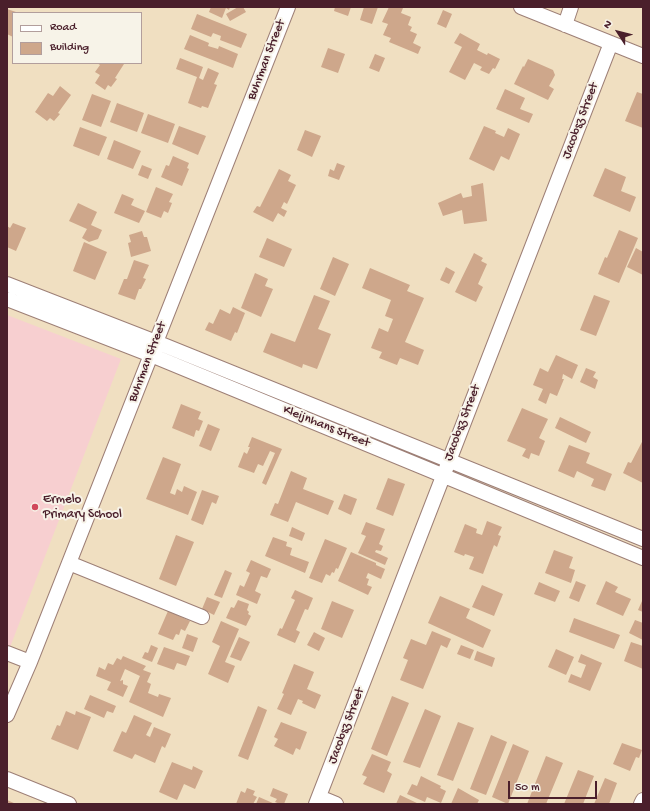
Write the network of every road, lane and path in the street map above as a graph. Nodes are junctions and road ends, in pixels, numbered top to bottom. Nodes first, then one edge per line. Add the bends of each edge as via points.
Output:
1 (288, 7) edge
2 (521, 7) edge
3 (572, 7) edge
4 (565, 25) junction
5 (611, 43) junction
6 (643, 56) edge
7 (7, 284) edge
8 (7, 299) edge
9 (154, 349) junction
10 (449, 461) junction
11 (443, 475) junction
12 (643, 539) edge
13 (643, 558) edge
14 (69, 563) junction
15 (202, 617) dead end
16 (7, 653) edge
17 (30, 662) junction
18 (7, 715) edge
19 (7, 779) edge
20 (643, 800) edge
21 (318, 801) edge
22 (69, 804) edge
23 (336, 804) edge
24 (641, 804) edge

1 - 9 street, Buhrman Street
2 - 4 street
3 - 4 street
4 - 5 street
5 - 6 street
5 - 10 street, Jacobsz Street
7 - 9 street, Kleijnhans Street
8 - 9 street, Kleijnhans Street
9 - 10 street, Kleijnhans Street
9 - 11 street, Kleijnhans Street
9 - 14 street, Buhrman Street
10 - 11 street, Jacobsz Street
10 - 12 street, Kleijnhans Street
11 - 13 street, Kleijnhans Street
11 - 21 street, Jacobsz Street
14 - 15 street
14 - 17 street, Buhrman Street
16 - 17 street
17 - 18 street, Buhrman Street
19 - 22 street
20 - 24 street
21 - 23 street

